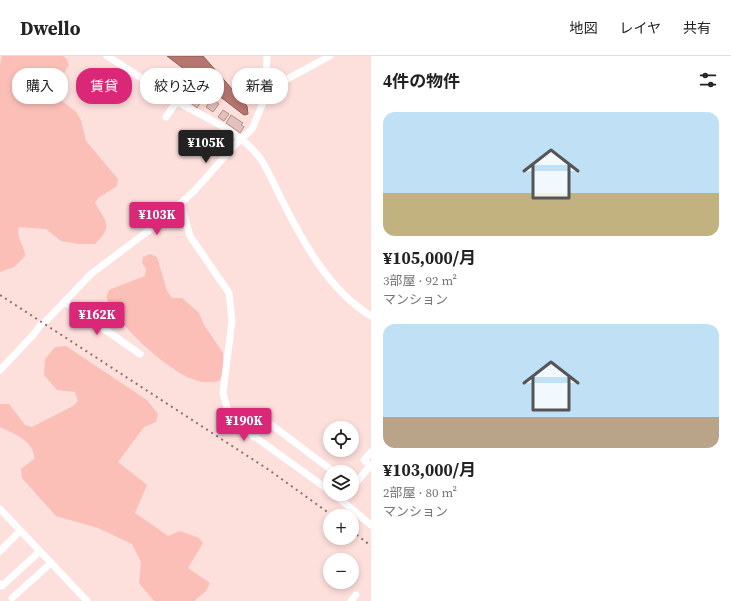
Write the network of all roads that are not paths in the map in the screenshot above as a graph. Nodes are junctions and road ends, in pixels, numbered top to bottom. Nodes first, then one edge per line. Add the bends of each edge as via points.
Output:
1 (107, 56) edge
2 (267, 56) edge
3 (330, 56) edge
4 (266, 68) edge
5 (140, 77) edge
6 (288, 79) edge
7 (175, 104) edge
8 (183, 104) edge
9 (262, 104) edge
10 (166, 117) dead end
11 (243, 139) junction
12 (182, 203) junction
13 (65, 302) junction
14 (371, 316) edge
15 (140, 354) dead end
16 (0, 370) edge
17 (254, 437) junction
18 (371, 452) edge
19 (325, 465) edge
20 (371, 466) edge
21 (359, 479) edge
22 (323, 486) edge
23 (349, 501) edge
24 (0, 509) edge
25 (371, 526) edge
26 (20, 531) junction
27 (0, 551) edge
28 (39, 552) junction
29 (51, 563) junction
30 (0, 584) edge
31 (12, 598) dead end
32 (87, 601) edge

1 - 5 street
2 - 4 street
3 - 6 street
7 - 10 street
8 - 11 street
9 - 11 street via 252,129
11 - 12 street
11 - 14 street via 262,161 295,225 321,267 351,302
12 - 13 street via 92,274
12 - 17 street via 190,236 229,293 232,321 224,400 236,424
13 - 15 street
13 - 16 street via 42,323
17 - 19 street via 265,420
17 - 22 street
18 - 20 street via 364,460
20 - 21 street
23 - 25 street
24 - 26 street
26 - 27 street
26 - 28 street
28 - 29 street
28 - 30 street via 2,586
29 - 31 street
29 - 32 street

